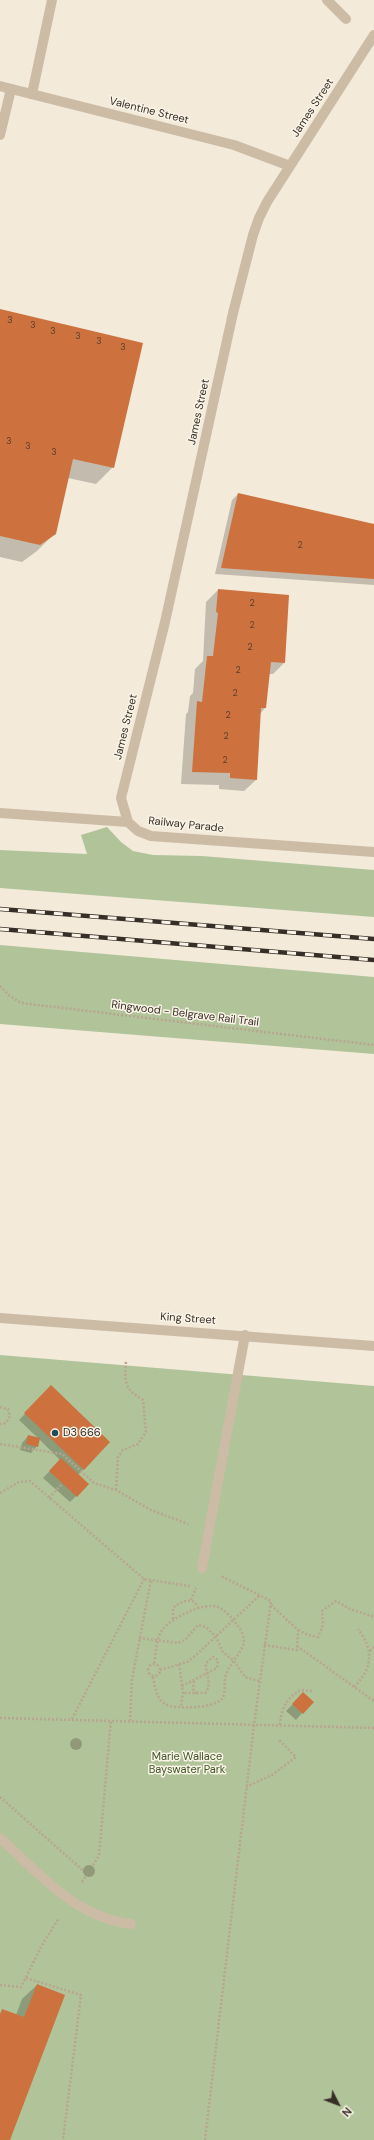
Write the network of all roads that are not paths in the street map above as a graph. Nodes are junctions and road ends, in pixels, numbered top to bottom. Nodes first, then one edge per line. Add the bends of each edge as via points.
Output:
1 (52, 0) edge
2 (327, 0) edge
3 (346, 19) dead end
4 (374, 35) edge
5 (0, 86) edge
6 (11, 89) junction
7 (32, 94) junction
8 (0, 135) edge
9 (290, 166) junction
10 (0, 813) edge
11 (128, 822) junction
12 (374, 852) edge
13 (0, 1318) edge
14 (246, 1335) junction
15 (374, 1346) edge
16 (202, 1568) road end
17 (0, 1838) edge
18 (131, 1924) dead end

1 - 7 street
2 - 3 street
4 - 9 street, James Street
5 - 6 street, Valentine Street
6 - 7 street, Valentine Street
6 - 8 street
7 - 9 street, Valentine Street via 234,145
9 - 11 street, James Street via 259,218 233,313 165,622 121,798
10 - 11 street
11 - 12 street, Railway Parade via 138,831 151,836
13 - 14 street, King Street
14 - 15 street, King Street
14 - 16 street
17 - 18 street via 70,1901 115,1922

